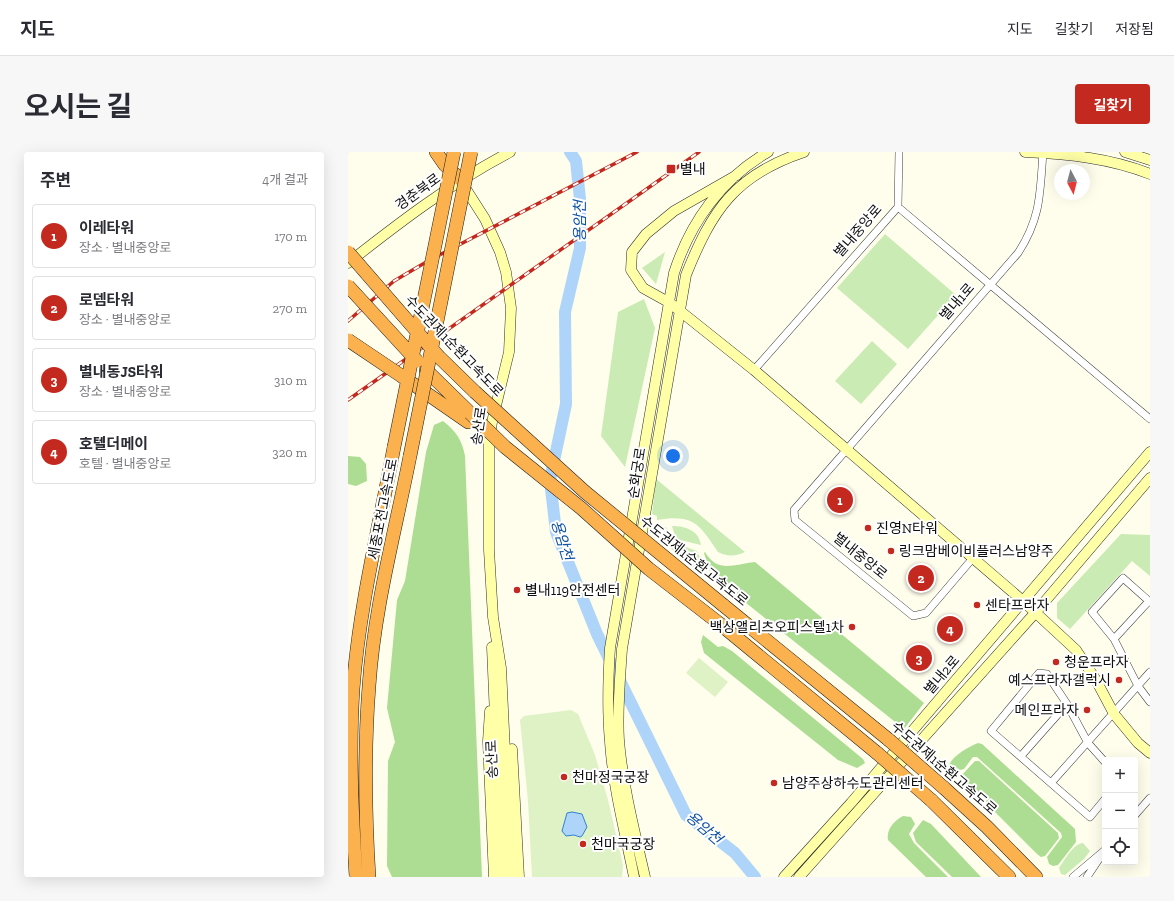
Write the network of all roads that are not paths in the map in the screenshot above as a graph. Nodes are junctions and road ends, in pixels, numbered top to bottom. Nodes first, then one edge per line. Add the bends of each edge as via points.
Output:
1 (436, 152) edge
2 (448, 152) edge
3 (454, 152) edge
4 (471, 152) edge
5 (510, 152) edge
6 (768, 152) edge
7 (804, 152) edge
8 (900, 152) edge
9 (1025, 152) edge
10 (1043, 152) edge
11 (1125, 152) edge
12 (1150, 160) edge
13 (1150, 174) edge
14 (737, 175) junction
15 (460, 179) junction
16 (898, 207) junction
17 (348, 252) edge
18 (348, 263) edge
19 (990, 284) junction
20 (348, 286) edge
21 (670, 303) junction
22 (679, 310) junction
23 (348, 340) edge
24 (754, 370) junction
25 (469, 417) junction
26 (1150, 419) edge
27 (847, 448) junction
28 (1150, 452) edge
29 (1150, 478) edge
30 (973, 558) junction
31 (1023, 601) junction
32 (1150, 601) edge
33 (1035, 613) junction
34 (1114, 639) junction
35 (497, 668) junction
36 (1150, 672) edge
37 (1138, 686) junction
38 (1150, 702) edge
39 (1067, 704) junction
40 (1114, 714) junction
41 (1088, 743) junction
42 (1150, 753) edge
43 (1020, 756) junction
44 (1102, 759) edge
45 (1051, 783) junction
46 (1150, 798) edge
47 (1102, 803) edge
48 (1138, 812) edge
49 (1102, 852) edge
50 (1102, 854) edge
51 (1035, 876) edge
52 (356, 877) edge
53 (369, 877) edge
54 (494, 877) edge
55 (502, 877) edge
56 (511, 877) edge
57 (520, 877) edge
58 (634, 877) edge
59 (645, 877) edge
60 (784, 877) edge
61 (799, 877) edge
62 (1009, 877) edge
63 (1072, 877) edge
64 (1087, 877) edge

1 - 15 highway
2 - 15 highway
3 - 52 highway, 세종포천고속도로, bridge via 369,577 353,689 350,759
4 - 53 highway, 세종포천고속도로, bridge via 374,638 369,686 365,806
5 - 15 street, 경춘북로
6 - 14 street, 순화궁로
7 - 22 street, 순화궁로 via 771,164 751,176 721,205 695,252 686,275
8 - 16 street, 별내중앙로
9 - 10 street
10 - 13 street via 1101,160 1130,166
10 - 19 street, 별내1로 via 1041,190 1029,236 1018,253
11 - 12 street
14 - 21 street, 순화궁로 via 695,223 682,248 674,273
14 - 21 street via 674,212 646,234 632,252 631,270 643,288
15 - 18 street, 경춘북로
15 - 35 street, 송산로 via 485,219 500,252 506,272 511,308 509,352 489,441 489,550
16 - 19 street
16 - 24 street, 별내중앙로
17 - 51 highway, 수도권제1순환고속도로, bridge via 439,357 585,492 889,740 987,827
19 - 26 street
19 - 27 street, 별내1로
20 - 25 highway, bridge
21 - 22 street
21 - 58 street, 순화궁로 via 610,648 610,743 616,789
22 - 24 street
22 - 59 street, 순화궁로 via 622,649 619,694 619,742
23 - 25 highway, bridge
24 - 27 street
25 - 62 highway, bridge via 581,508 649,569 877,753 931,800
27 - 30 street
27 - 30 street, 별내중앙로 via 794,510 795,520 912,616 926,613
28 - 31 street, 별내2로
29 - 33 street, 별내2로
30 - 31 street
31 - 33 street
31 - 60 street, 별내2로 via 856,798
32 - 34 street
32 - 34 street via 1123,578 1092,612
33 - 40 street via 1076,650
33 - 61 street, 별내2로
34 - 37 street
35 - 54 street via 488,741
35 - 55 street, 송산로
35 - 56 street, 송산로
35 - 57 street via 513,756
36 - 37 street
37 - 38 street
37 - 40 street
39 - 41 street
39 - 43 street
39 - 43 street via 1047,674 1039,673 991,730
40 - 41 street
40 - 42 street via 1138,743
41 - 44 street
41 - 45 street
43 - 45 street
45 - 47 street via 1090,817
46 - 48 street
49 - 63 street
50 - 64 street

